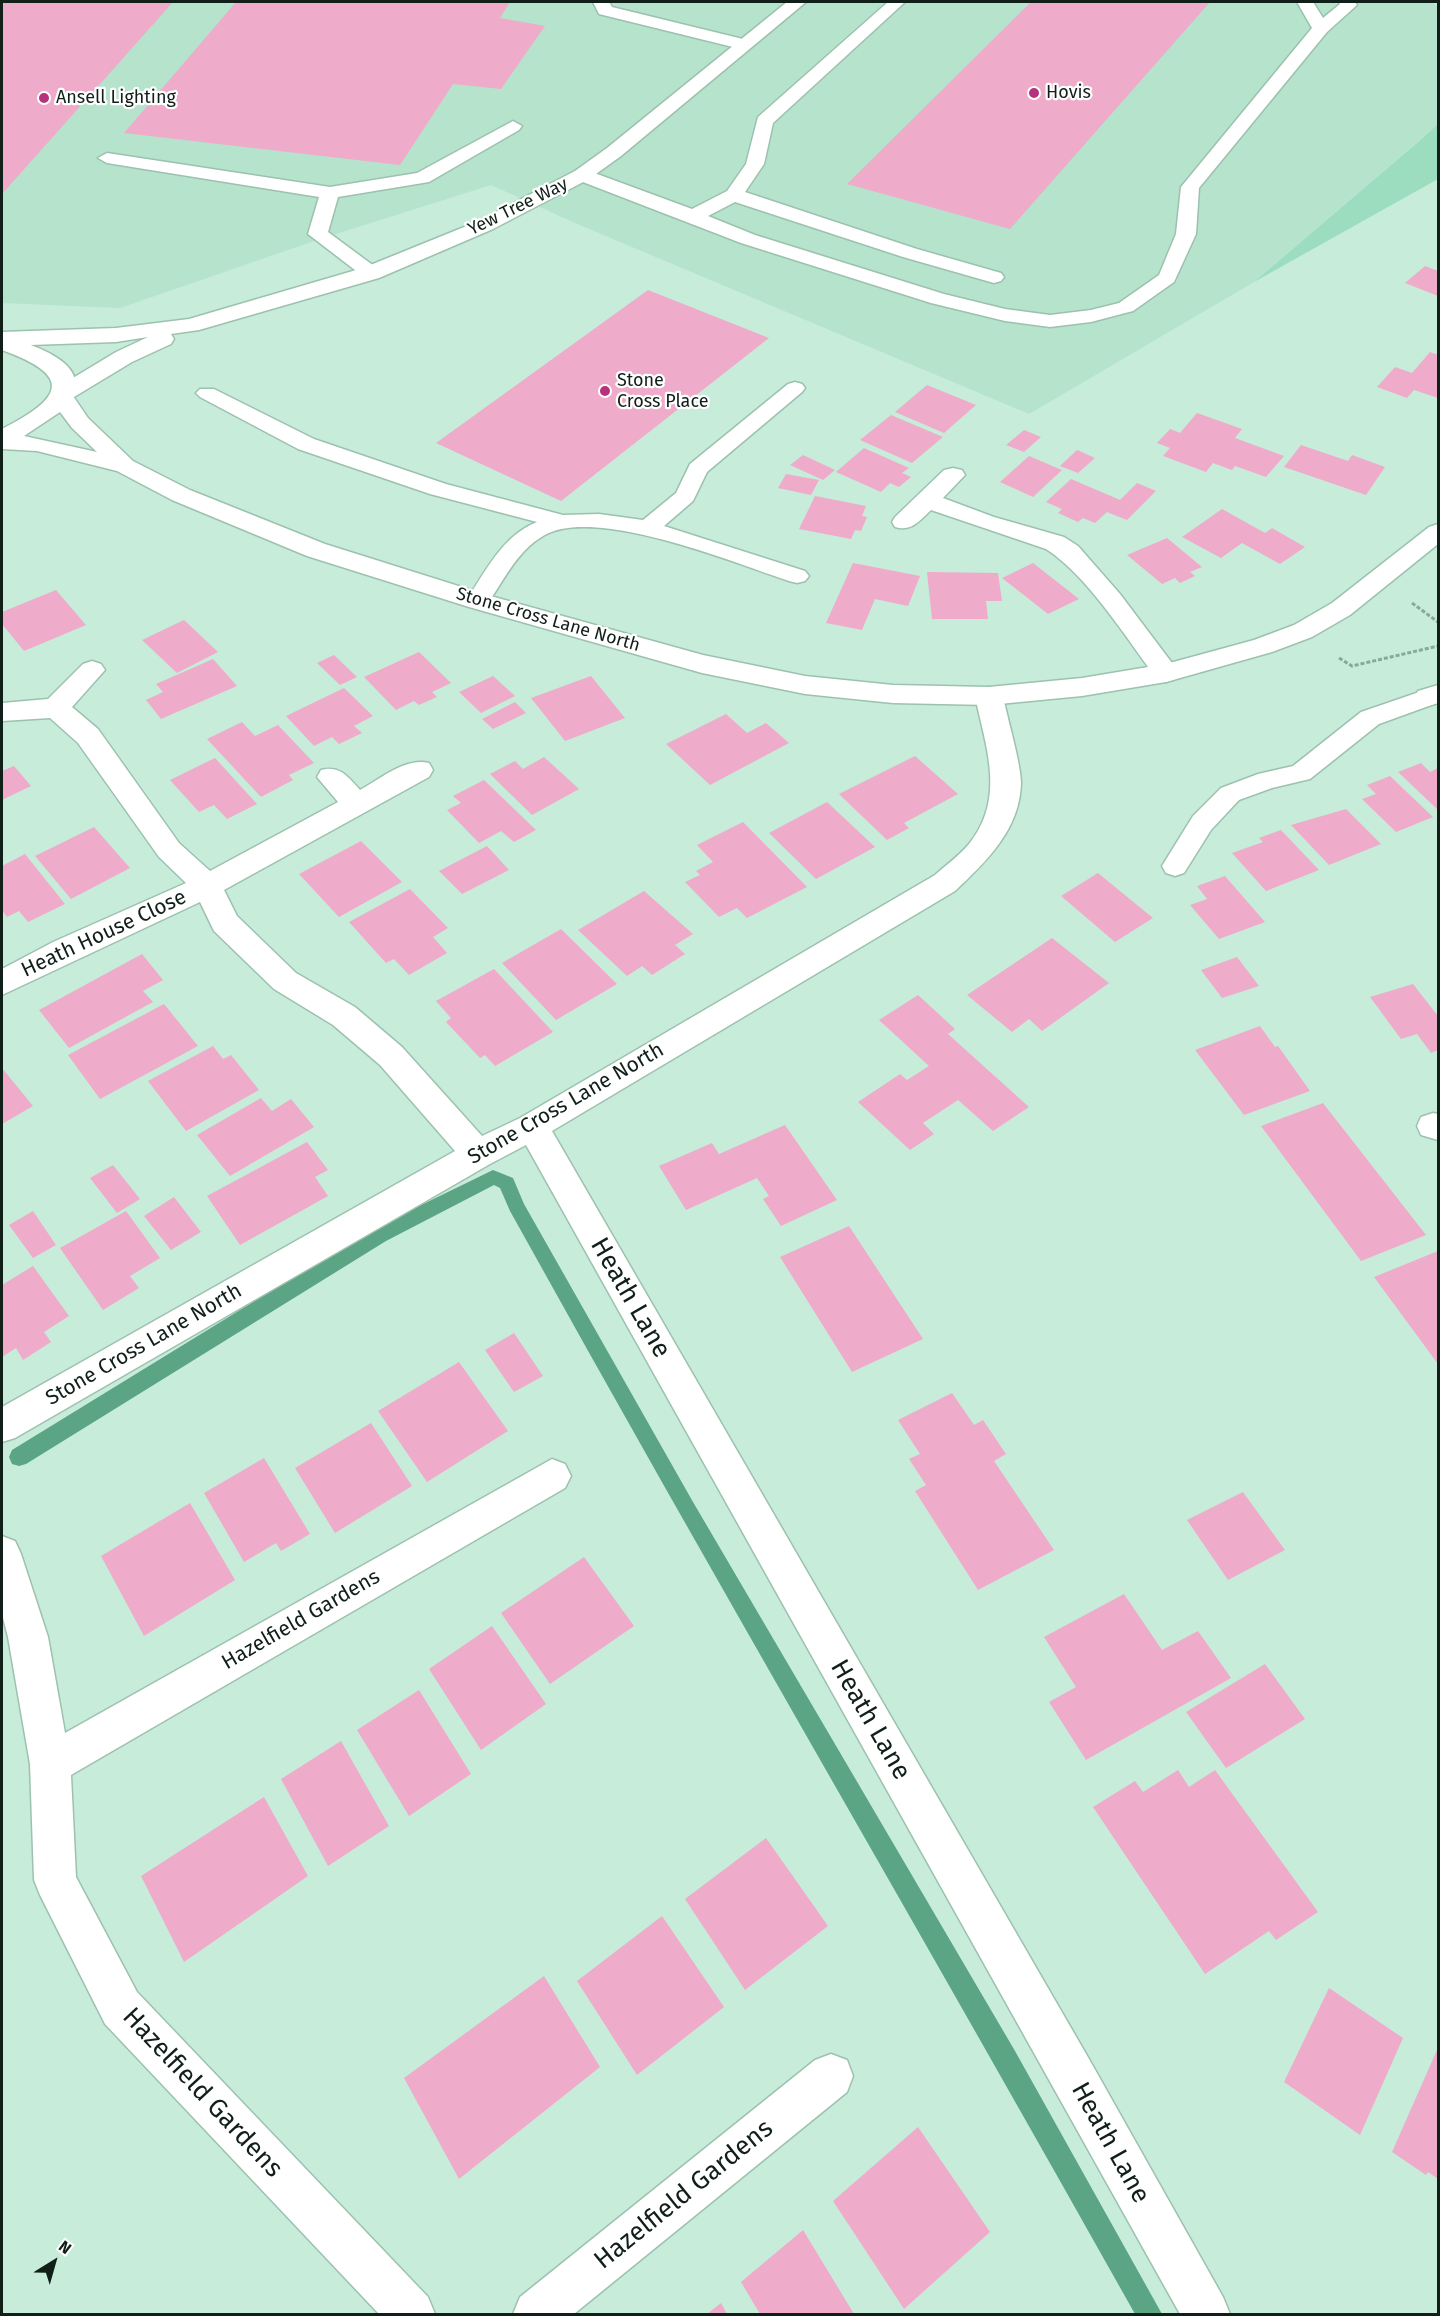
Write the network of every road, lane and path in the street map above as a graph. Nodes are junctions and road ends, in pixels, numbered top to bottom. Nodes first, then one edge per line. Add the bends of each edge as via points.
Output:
1 (601, 2) edge
2 (797, 2) edge
3 (897, 2) edge
4 (1305, 2) edge
5 (1347, 2) edge
6 (1321, 28) junction
7 (745, 45) junction
8 (513, 126) dead end
9 (107, 159) dead end
10 (582, 175) junction
11 (330, 193) junction
12 (734, 195) junction
13 (693, 216) junction
14 (371, 273) junction
15 (994, 277) dead end
16 (192, 325) junction
17 (2, 341) edge
18 (795, 388) dead end
19 (207, 393) dead end
20 (64, 395) junction
21 (2, 440) edge
22 (126, 466) junction
23 (953, 475) dead end
24 (927, 500) junction
25 (566, 522) junction
26 (904, 522) dead end
27 (648, 528) junction
28 (1438, 532) edge
29 (797, 576) dead end
30 (478, 601) junction
31 (1303, 631) junction
32 (1438, 646) edge
33 (92, 670) dead end
34 (1166, 673) junction
35 (1433, 695) edge
36 (989, 696) junction
37 (57, 708) junction
38 (2, 712) edge
39 (419, 770) dead end
40 (331, 777) dead end
41 (357, 804) junction
42 (1175, 866) dead end
43 (207, 886) junction
44 (2, 983) edge
45 (532, 1127) junction
46 (478, 1154) junction
47 (2, 1426) edge
48 (552, 1476) dead end
49 (2, 1554) edge
50 (50, 1764) junction
51 (831, 2076) dead end
52 (411, 2314) edge
53 (537, 2314) edge
54 (1206, 2314) edge

1 - 7 lane via 605,10
2 - 7 street, Yew Tree Way
3 - 12 lane via 764,121 755,164
4 - 6 lane
5 - 6 lane via 1349,5
6 - 13 lane via 1190,187 1186,234 1167,278 1126,307 1050,321 1005,315 927,296 748,239
7 - 10 street, Yew Tree Way
8 - 11 lane via 422,178
9 - 11 lane
10 - 13 lane
10 - 14 street, Yew Tree Way via 486,225
11 - 14 lane via 318,234
12 - 13 lane
12 - 15 lane
14 - 16 street, Yew Tree Way
16 - 17 street, Yew Tree Way via 116,335
16 - 20 street, Yew Tree Way via 124,357
17 - 20 street, Stone Cross Lane North via 50,361 60,370
18 - 27 lane via 698,469 685,496
19 - 25 lane via 306,444 438,489
20 - 21 street, Yew Tree Way via 32,424
20 - 22 street, Stone Cross Lane North via 80,423
21 - 22 street, Stone Cross Lane North via 37,444
22 - 30 street, Stone Cross Lane North via 181,495 316,550
23 - 24 street
24 - 26 street
24 - 34 street via 1055,543 1068,552 1111,600
25 - 27 lane via 581,518
25 - 30 lane via 546,526 522,540
27 - 29 lane
28 - 31 street, Stone Cross Lane North via 1341,609
30 - 36 street, Stone Cross Lane North via 702,664 805,685 893,694
31 - 32 path via 1352,666
31 - 34 street, Stone Cross Lane North
33 - 37 street
34 - 36 street, Stone Cross Lane North via 1082,687
35 - 42 lane via 1371,718 1301,773 1230,794 1202,822
36 - 45 street, Stone Cross Lane North via 1007,782 999,821 979,852 945,883
37 - 38 street
37 - 43 street, Heath House Close via 88,736 169,850
39 - 41 street, Heath House Close
40 - 41 street
41 - 43 street, Heath House Close
43 - 44 street, Heath House Close via 64,950
43 - 46 street, Heath House Close via 225,923 285,981 344,1016 391,1056
45 - 46 street, Stone Cross Lane North
45 - 54 street, Heath Lane
46 - 47 street, Stone Cross Lane North
48 - 50 street, Hazelfield Gardens
49 - 50 street, Hazelfield Gardens via 28,1637
50 - 52 street, Hazelfield Gardens via 55,1880 121,2008
51 - 53 street, Hazelfield Gardens

